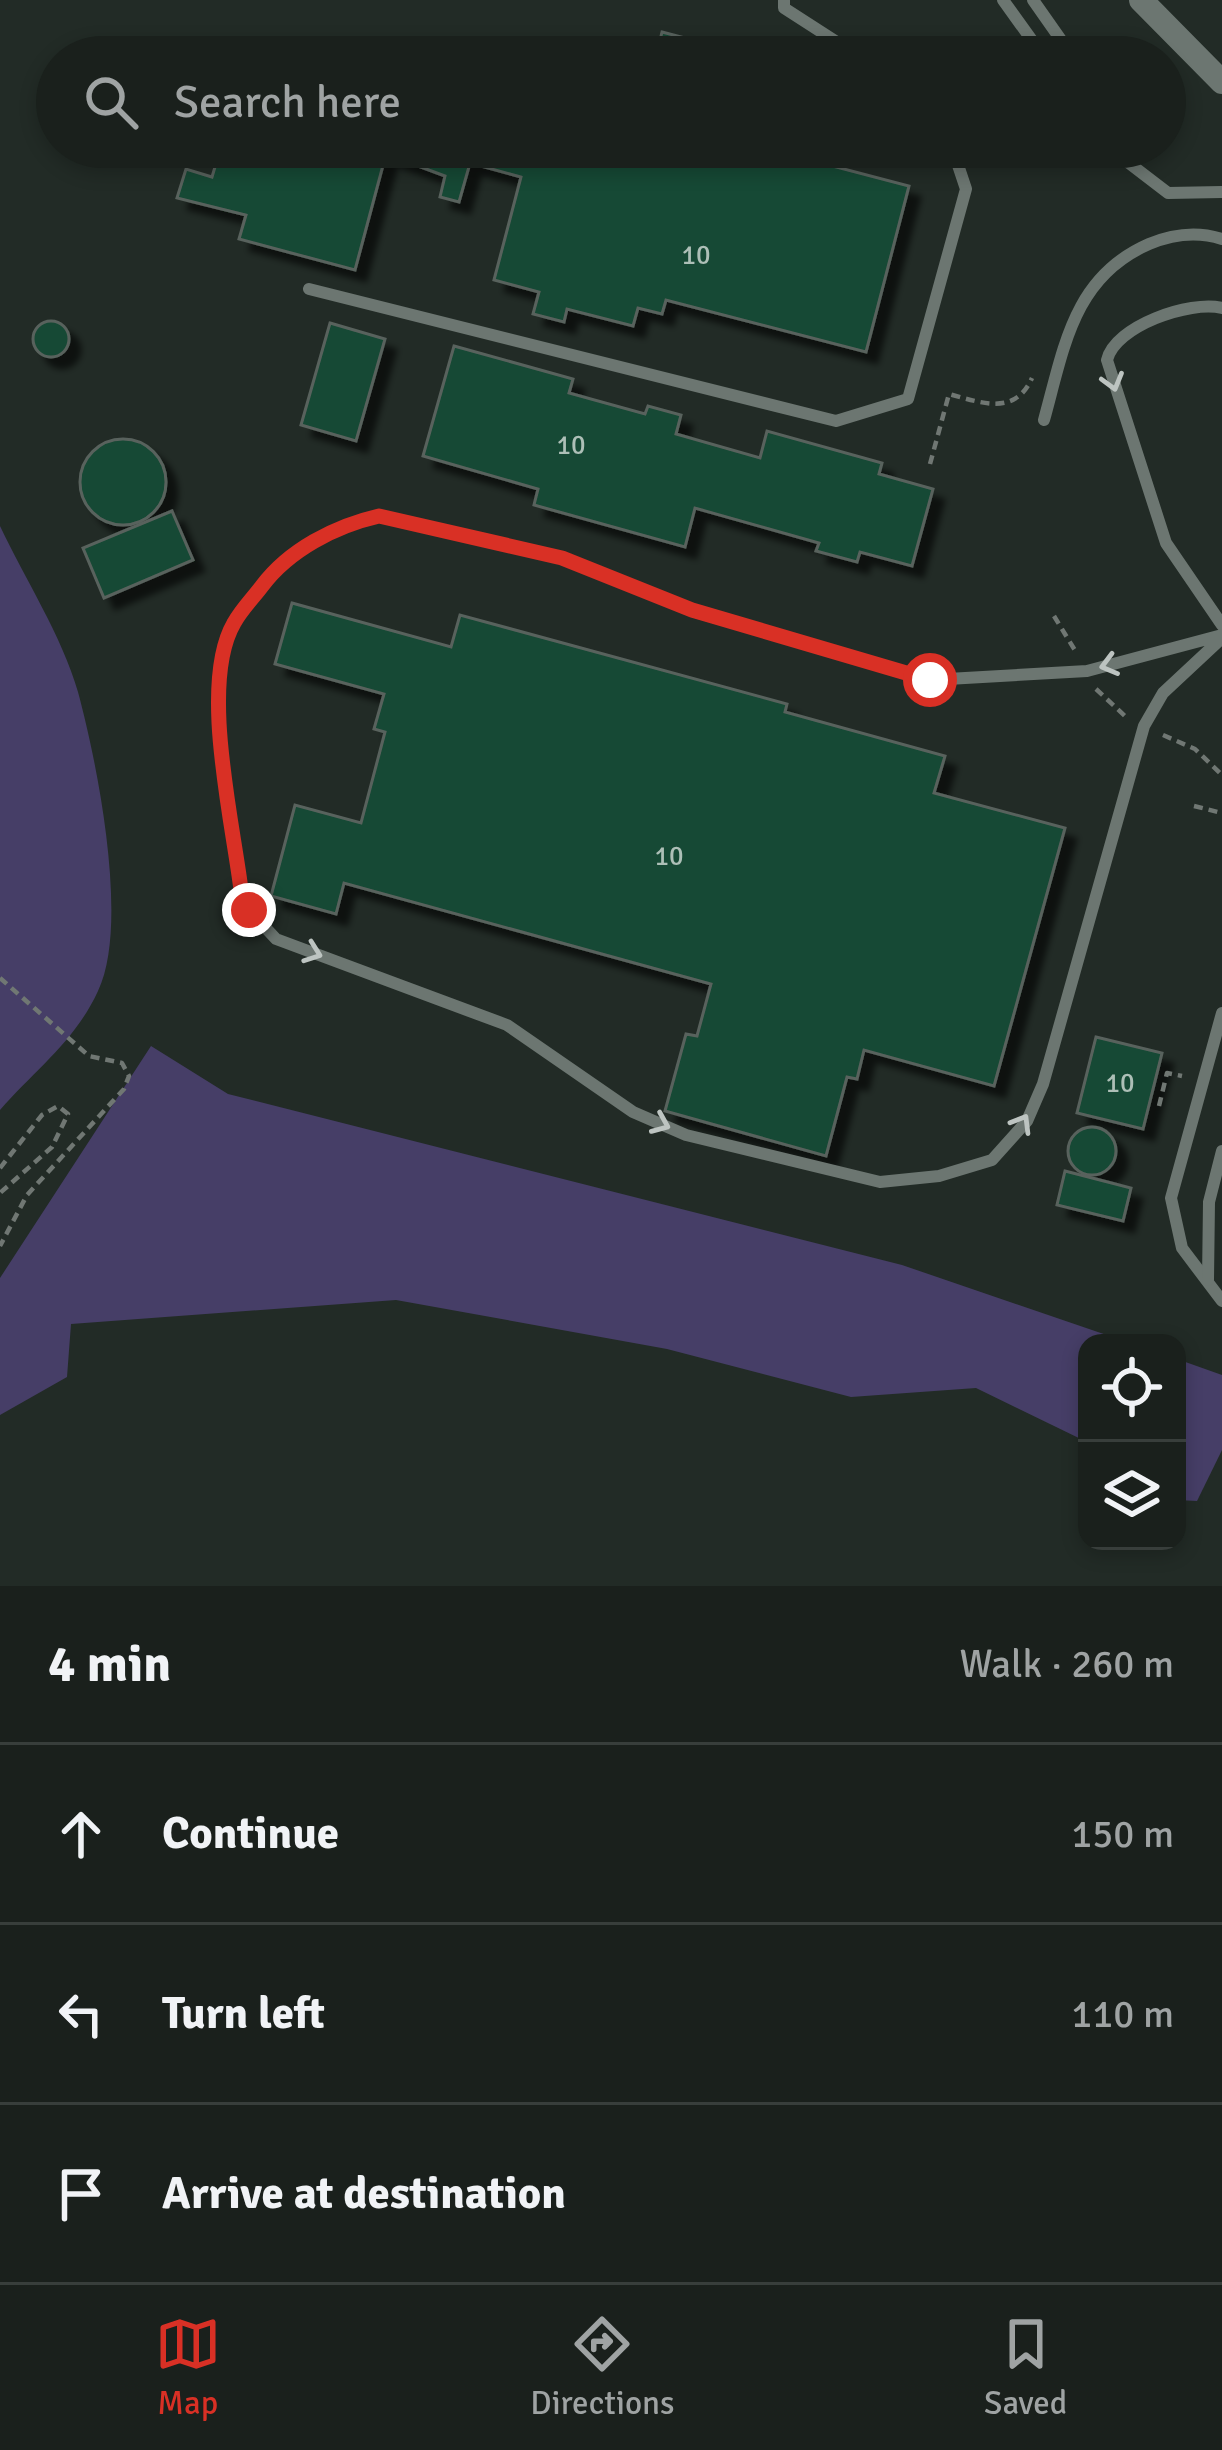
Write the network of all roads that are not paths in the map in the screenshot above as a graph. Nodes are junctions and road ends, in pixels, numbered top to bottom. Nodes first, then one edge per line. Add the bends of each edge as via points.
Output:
1 (784, 0) edge
2 (1003, 0) edge
3 (1034, 0) edge
4 (1141, 0) edge
5 (827, 36) edge
6 (1029, 36) edge
7 (1059, 36) edge
8 (1177, 36) edge
9 (1186, 46) edge
10 (1222, 82) edge
11 (959, 168) edge
12 (1135, 168) edge
13 (1138, 170) joint
14 (1222, 191) edge
15 (1222, 239) edge
16 (308, 290) dead end
17 (1222, 308) edge
18 (1044, 420) dead end
19 (1222, 625) edge
20 (1222, 636) edge
21 (1222, 1012) edge
22 (1222, 1151) edge
23 (1208, 1281) junction
24 (1222, 1301) edge

1 - 5 lane via 784,8
2 - 6 lane
3 - 7 lane
4 - 8 street
9 - 10 street
11 - 16 lane via 966,189 908,399 836,421
12 - 13 lane
13 - 14 lane via 1168,194
15 - 18 lane via 1174,236 1103,273 1074,314
17 -> 19 lane via 1204,305 1127,333 1107,360 1166,543
20 -> 20 lane via 1087,671 930,680 692,610 562,558 379,516 350,522 280,563 232,626 220,716 241,890 276,940 507,1025 633,1112 686,1135 880,1182 939,1176 992,1160 1027,1121 1144,726 1163,693
21 - 23 lane via 1171,1198 1181,1248
22 - 23 lane via 1209,1202
23 - 24 lane

